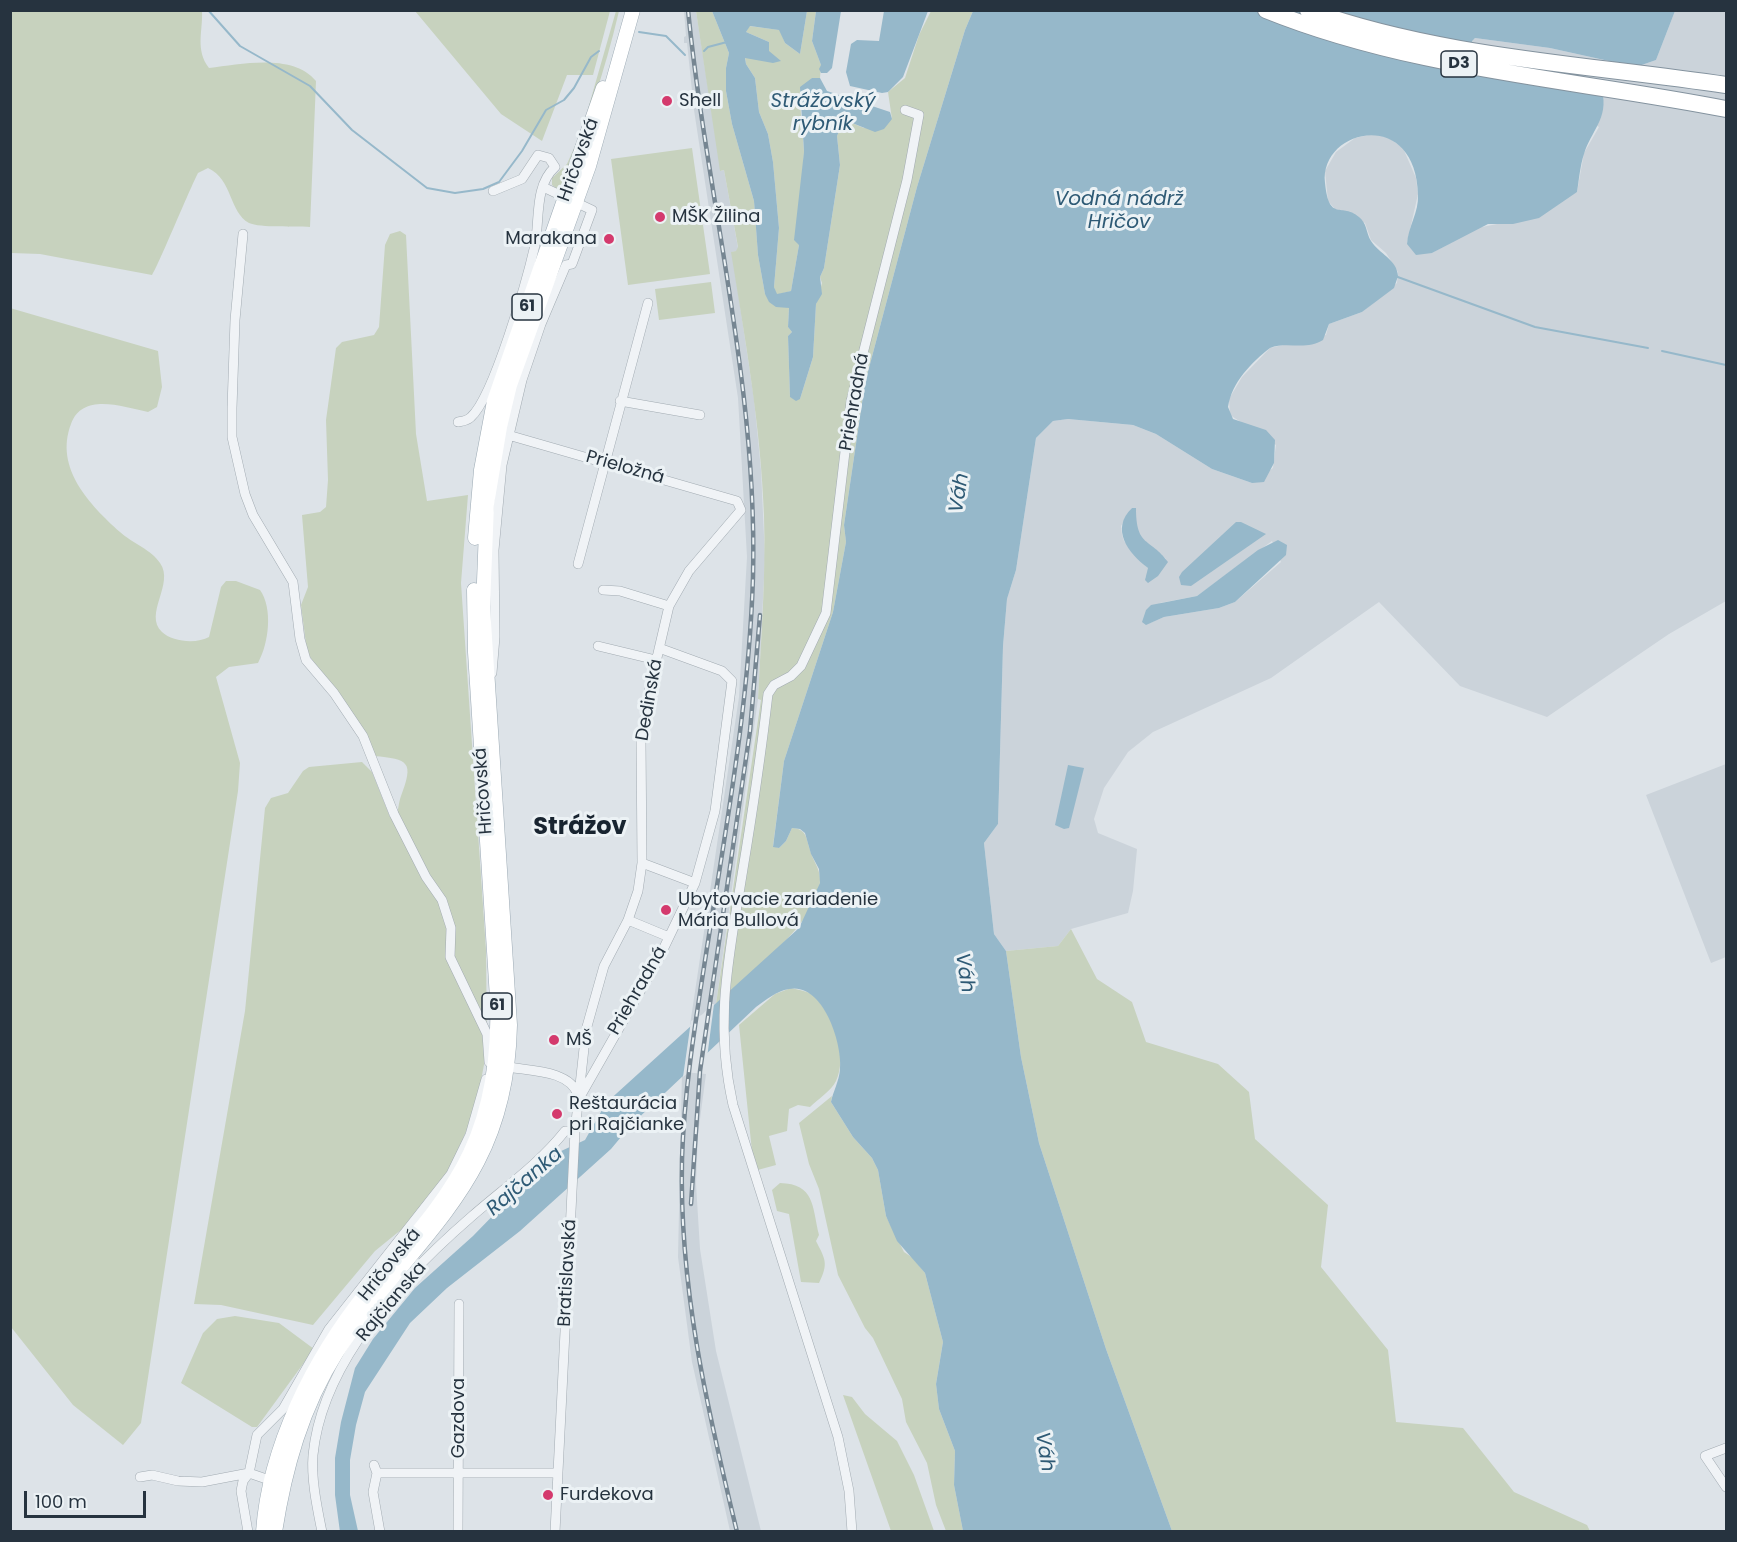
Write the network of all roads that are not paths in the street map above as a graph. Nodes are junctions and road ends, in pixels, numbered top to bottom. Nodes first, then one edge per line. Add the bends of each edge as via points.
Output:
1 (624, 10) edge
2 (633, 10) edge
3 (1266, 10) edge
4 (1308, 10) edge
5 (1726, 85) edge
6 (1726, 109) edge
7 (905, 110) dead end
8 (543, 187) junction
9 (493, 191) dead end
10 (571, 199) junction
11 (243, 234) dead end
12 (560, 264) junction
13 (648, 303) dead end
14 (620, 401) junction
15 (700, 415) dead end
16 (458, 422) dead end
17 (508, 435) junction
18 (604, 463) junction
19 (740, 504) joint
20 (578, 564) dead end
21 (603, 590) dead end
22 (669, 606) junction
23 (598, 646) dead end
24 (659, 648) junction
25 (656, 660) junction
26 (490, 696) junction
27 (642, 863) junction
28 (695, 883) junction
29 (628, 920) junction
30 (669, 937) junction
31 (508, 1067) junction
32 (579, 1098) junction
33 (574, 1135) junction
34 (459, 1304) dead end
35 (1726, 1448) edge
36 (249, 1473) junction
37 (459, 1473) junction
38 (558, 1473) junction
39 (140, 1478) dead end
40 (277, 1482) junction
41 (1726, 1487) edge
42 (248, 1532) edge
43 (263, 1532) edge
44 (275, 1532) edge
45 (322, 1532) edge
46 (380, 1532) edge
47 (458, 1532) edge
48 (555, 1532) edge
49 (852, 1532) edge

1 - 10 main road, Hričovská / 61
2 - 10 main road, Hričovská / 61 via 607,108
3 - 6 highway, D3 via 1331,33 1416,55
4 - 5 highway, D3 via 1368,29 1462,49
7 - 49 street, Priehradná via 919,115 907,180 851,401 826,613 799,669 768,694 724,994 723,1046 730,1094 837,1437 849,1491
8 - 9 street via 555,167 549,158 538,155 522,179
8 - 10 street
8 - 16 street via 530,266 488,390 472,416
10 - 12 main road, Hričovská / 61
10 - 12 street, Hričovská via 592,210 573,264
10 - 40 main road, Hričovská / 61 via 494,401 477,504 475,652 498,1028 491,1092 477,1138 453,1183 349,1315 328,1348 293,1417
11 - 36 street, Hričovská via 235,320 232,437 245,494 253,515 293,582 306,660 363,736 394,814 442,900 452,928 450,957 487,1034 489,1053 479,1110 451,1174 329,1329 283,1409 257,1435
12 - 17 street, Hričovská
12 - 26 main road, Hričovská / 61 via 510,385 491,472 483,573
13 - 14 street
14 - 15 street
14 - 18 street
17 - 18 street, Prieložná
17 - 26 street, Hričovská via 495,523 495,647
18 - 19 street, Prieložná
18 - 20 street
19 - 22 street, Dedinská via 739,516 689,571
21 - 22 street via 620,591
22 - 24 street, Dedinská
23 - 25 street
24 - 25 street, Dedinská
24 - 28 street, Priehradná via 722,671 732,683 715,811
25 - 27 street, Dedinská via 641,741
26 - 31 main road, Hričovská / 61 via 509,997
27 - 28 street
27 - 29 street, Dedinská
28 - 30 street, Priehradná
29 - 30 street
29 - 32 street, Dedinská via 612,946 593,999
30 - 32 street, Priehradná
31 - 32 street via 563,1078 573,1085
31 - 40 main road, Hričovská / 61 via 495,1124 474,1171 453,1205 336,1354 302,1420
32 - 33 street, Bratislavská
33 - 38 street, Bratislavská
33 - 45 street, Rajčianska via 565,1131 510,1187 471,1216 431,1255 393,1296 345,1361 324,1402 313,1453
34 - 37 street, Gazdova
35 - 41 street via 1705,1456
36 - 39 street via 196,1483 152,1475
36 - 40 street
36 - 42 street, Hričovská via 241,1491
37 - 38 street
37 - 46 street via 375,1469 372,1492
37 - 47 street, Gazdova
38 - 48 street, Bratislavská
40 - 43 main road, Hričovská / 61
40 - 44 main road, Hričovská / 61

